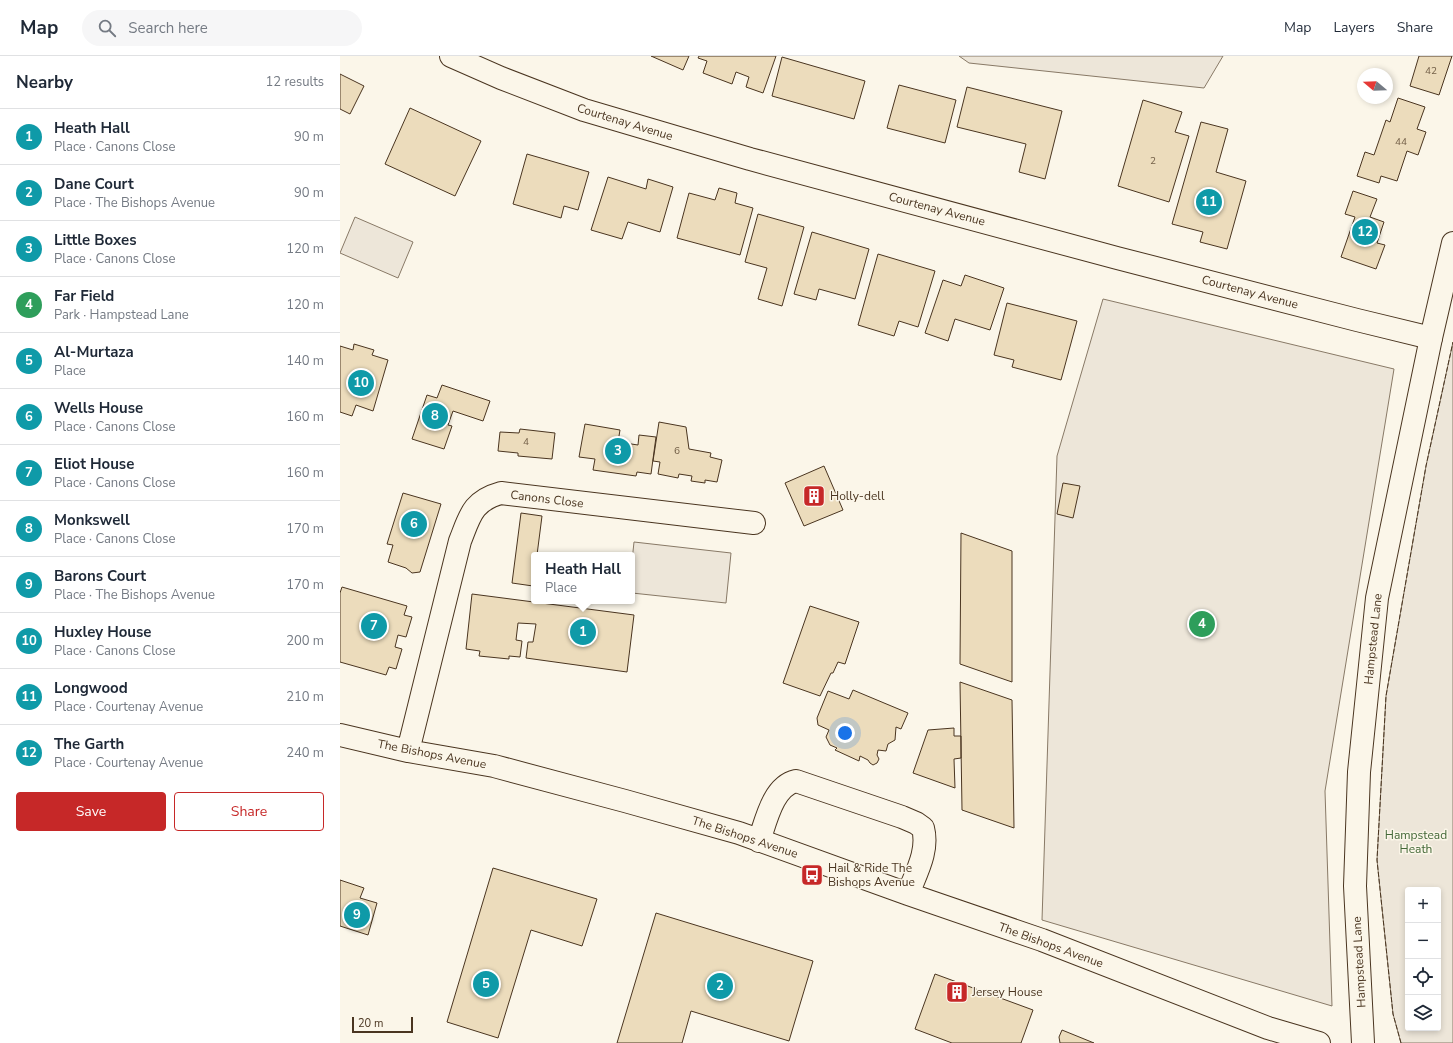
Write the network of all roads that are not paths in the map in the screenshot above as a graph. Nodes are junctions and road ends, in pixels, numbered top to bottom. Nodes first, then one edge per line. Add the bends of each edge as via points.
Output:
1 (451, 56) edge
2 (1453, 243) edge
3 (1431, 338) junction
4 (754, 523) dead end
5 (340, 735) edge
6 (408, 750) junction
7 (759, 840) junction
8 (908, 894) junction
9 (1319, 1043) edge
10 (1360, 1043) edge

1 - 3 street, Courtenay Avenue via 584,110 750,159 1117,258
2 - 3 street, Hampstead Lane
3 - 10 street, Hampstead Lane via 1377,598 1359,772 1354,886
4 - 6 street, Canons Close via 501,493 479,502 460,541
5 - 6 street, The Bishops Avenue
6 - 7 street, The Bishops Avenue via 501,768
7 - 8 street, The Bishops Avenue
7 - 8 street via 777,794 783,786 796,781 902,817 923,828 926,839 924,853
8 - 9 street, The Bishops Avenue via 1042,940 1268,1028

